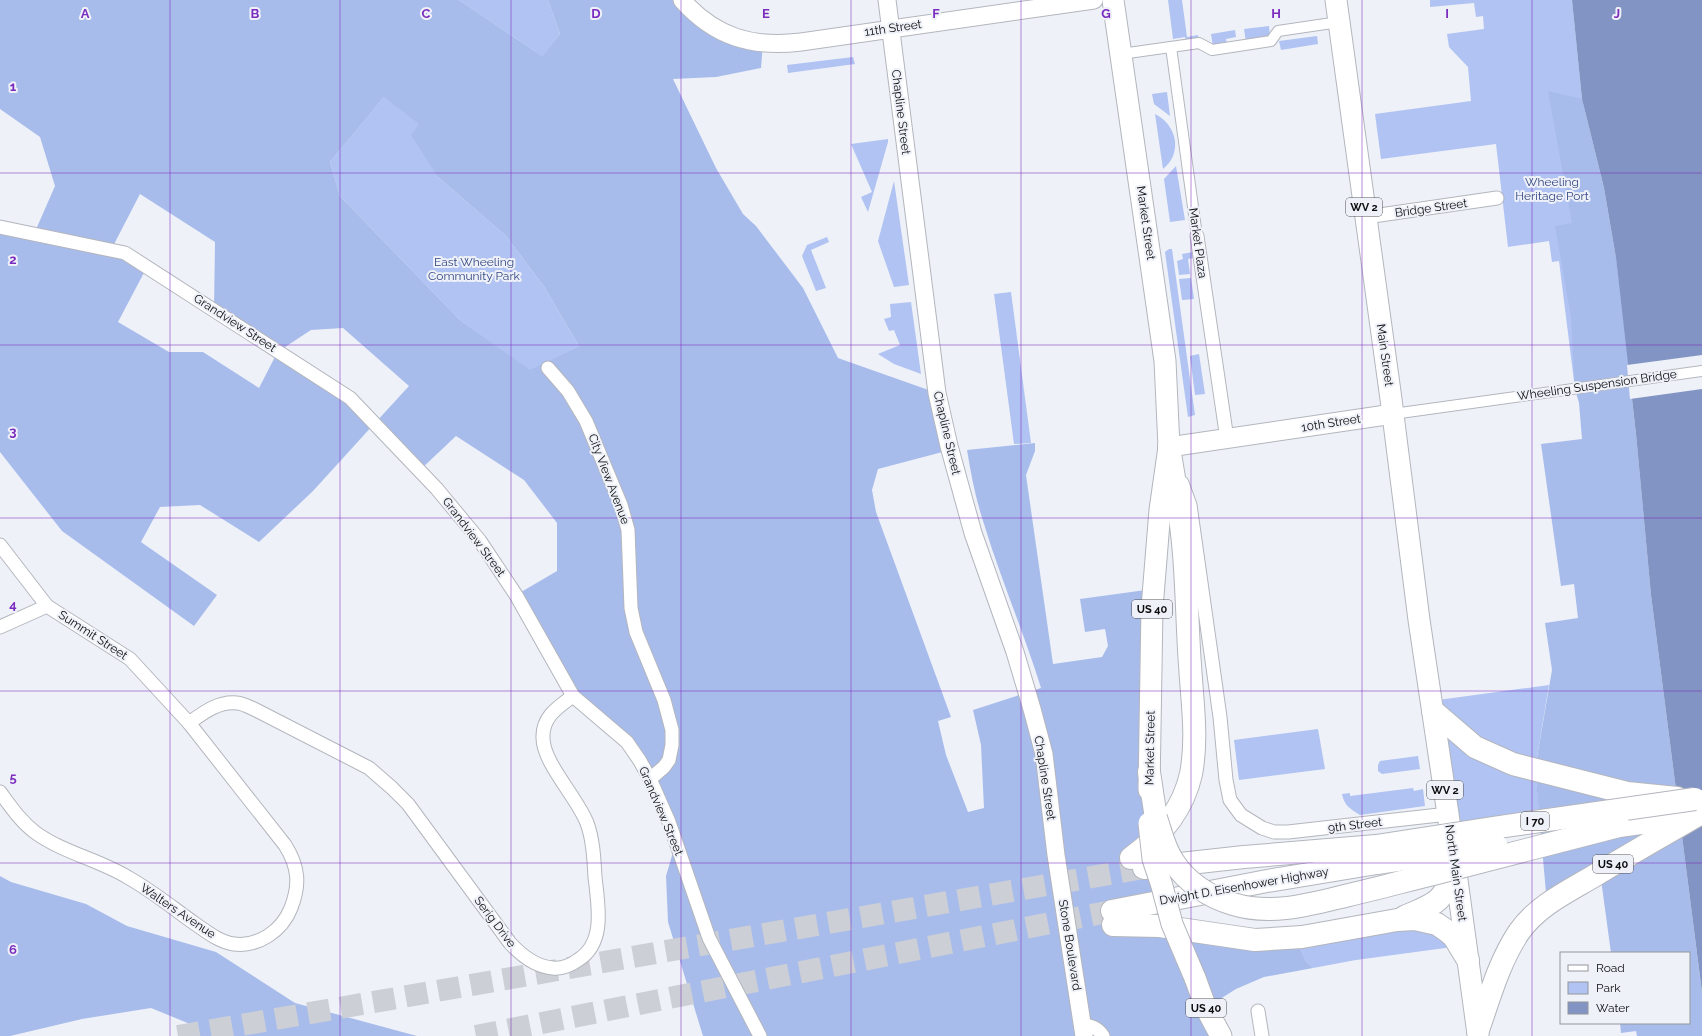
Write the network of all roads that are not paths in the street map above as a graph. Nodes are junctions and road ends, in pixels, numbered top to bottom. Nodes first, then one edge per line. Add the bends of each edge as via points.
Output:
1 (682, 0) edge
2 (886, 0) edge
3 (1094, 0) edge
4 (1113, 0) edge
5 (1336, 0) edge
6 (1339, 22) junction
7 (891, 28) junction
8 (1171, 47) junction
9 (1121, 54) junction
10 (1497, 198) dead end
11 (1366, 217) junction
12 (0, 227) edge
13 (1197, 236) joint
14 (548, 368) dead end
15 (1702, 371) edge
16 (1493, 400) joint
17 (1393, 414) junction
18 (1227, 439) junction
19 (1169, 447) junction
20 (0, 545) edge
21 (47, 606) junction
22 (0, 627) edge
23 (573, 696) junction
24 (1433, 711) junction
25 (189, 723) junction
26 (1149, 772) joint
27 (650, 779) junction
28 (0, 792) edge
29 (1699, 807) edge
30 (1448, 814) junction
31 (1153, 820) junction
32 (1619, 826) junction
33 (1262, 828) joint
34 (1056, 854) joint
35 (1376, 854) junction
36 (1456, 870) junction
37 (1397, 920) junction
38 (1468, 960) junction
39 (1258, 1011) dead end
40 (1083, 1030) edge
41 (1478, 1033) edge
42 (760, 1036) edge
43 (1104, 1036) edge
44 (1221, 1036) edge
45 (1262, 1036) edge

1 - 7 street, 11th Street via 692,11 720,31 745,41 788,44
2 - 7 street, Chapline Street
3 - 7 street, 11th Street
4 - 9 main road, Market Street
5 - 6 main road, Main Street / WV 2
6 - 8 street via 1278,31 1271,42 1212,50 1199,43
6 - 11 main road, Main Street / WV 2
7 - 34 street, Chapline Street via 937,393 973,533 1015,652 1044,754
8 - 9 street
8 - 13 street, Market Plaza
9 - 19 main road, Market Street via 1165,361
10 - 11 street, Bridge Street
11 - 17 main road, Main Street / WV 2
12 - 23 street, Grandview Street via 125,253 350,398 437,489 480,541 516,594
13 - 18 street, Market Plaza
14 - 27 street, City View Avenue via 568,391 586,421 628,530 631,608 636,632 664,700 672,730 669,760 664,768
15 - 16 street, Wheeling Suspension Bridge
16 - 17 street, 10th Street
17 - 18 main road, 10th Street
17 - 24 main road, Main Street
18 - 19 main road, 10th Street
19 - 26 main road, Market Street / US 40 via 1160,510 1152,608
19 - 33 street, Market Street via 1190,505 1230,800 1241,815
19 - 35 highway, Dwight D. Eisenhower Highway / I 70 via 1183,544 1194,740 1191,774 1184,794 1167,826 1138,863
20 - 21 street, Summit Street
21 - 22 street
21 - 25 street, Summit Street via 130,659
23 - 25 street, Serig Drive via 546,721 543,737 545,754 588,825 599,920 594,942 586,955 570,966 553,968 535,963 520,954 408,804 369,768 254,709 237,703 224,703 210,708
23 - 27 street, Grandview Street via 627,742
24 - 29 highway, bridge via 1475,747 1513,764
24 - 30 main road, North Main Street / WV 2
25 - 28 street, Walters Avenue via 285,845 297,870 296,894 289,915 278,929 265,938 249,944 232,944 216,938 129,878 61,847 37,833 19,818
26 - 31 highway
27 - 42 street, Grandview Street via 669,822 709,938
29 - 32 highway, I 70
29 - 35 highway, I 70, bridge via 1499,826
29 - 41 highway, US 40 via 1547,904 1533,916 1510,947 1495,978
30 - 33 street, 9th Street via 1288,832 1274,832
30 - 36 main road, North Main Street / WV 2
31 - 32 highway, bridge via 1173,861 1200,888 1232,903 1264,909 1309,904 1362,892
31 - 44 main road, US 40, bridge via 1153,859 1172,924 1206,1008
32 - 35 highway, I 70, bridge
34 - 40 street, Stone Boulevard
35 - 37 highway, Dwight D. Eisenhower Highway / I 70 via 1112,918 1255,940 1302,937
36 - 37 highway via 1444,894 1436,902 1424,910
36 - 38 main road, North Main Street / WV 2
37 - 38 highway via 1415,919 1437,924 1454,937
38 - 41 main road, North Main Street / WV 2
39 - 45 street
40 - 43 street via 1092,1026

